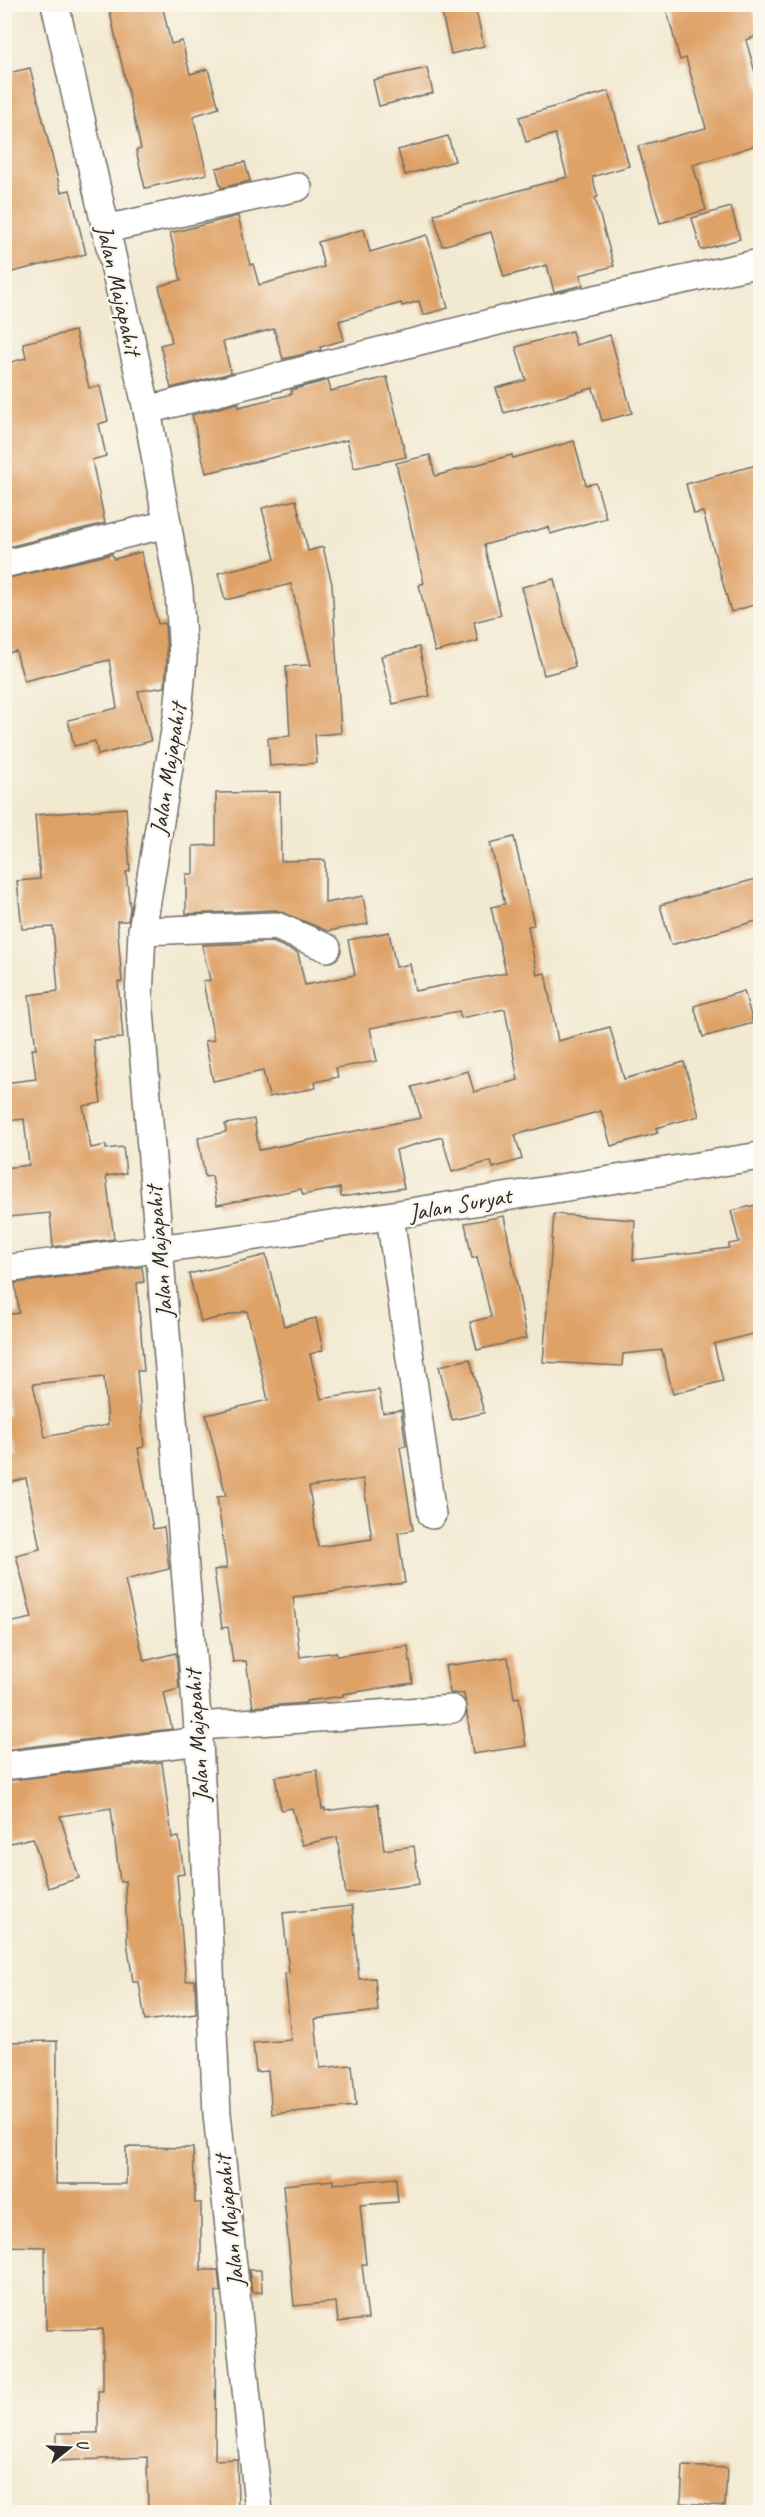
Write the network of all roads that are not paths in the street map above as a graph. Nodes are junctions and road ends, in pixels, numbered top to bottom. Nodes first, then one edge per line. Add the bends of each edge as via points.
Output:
1 (55, 4) edge
2 (298, 187) dead end
3 (105, 228) junction
4 (760, 263) edge
5 (147, 410) junction
6 (167, 524) junction
7 (4, 564) edge
8 (142, 931) junction
9 (327, 948) dead end
10 (760, 1156) edge
11 (390, 1216) junction
12 (158, 1250) junction
13 (4, 1269) edge
14 (432, 1515) dead end
15 (452, 1709) dead end
16 (198, 1733) junction
17 (4, 1766) edge
18 (259, 2512) edge

1 - 3 street, Jalan Majapahit
2 - 3 street
3 - 5 street, Jalan Majapahit
4 - 5 street via 522,315
5 - 6 street, Jalan Majapahit
6 - 7 street
6 - 8 street, Jalan Majapahit via 179,590 183,659
8 - 9 street via 276,926
8 - 12 street, Jalan Majapahit via 139,998
10 - 11 street, Jalan Suryat
11 - 12 street, Jalan Suryat
11 - 14 street
12 - 13 street, Jalan Suryat
12 - 16 street, Jalan Majapahit
15 - 16 street
16 - 17 street
16 - 18 street, Jalan Majapahit via 217,2114

